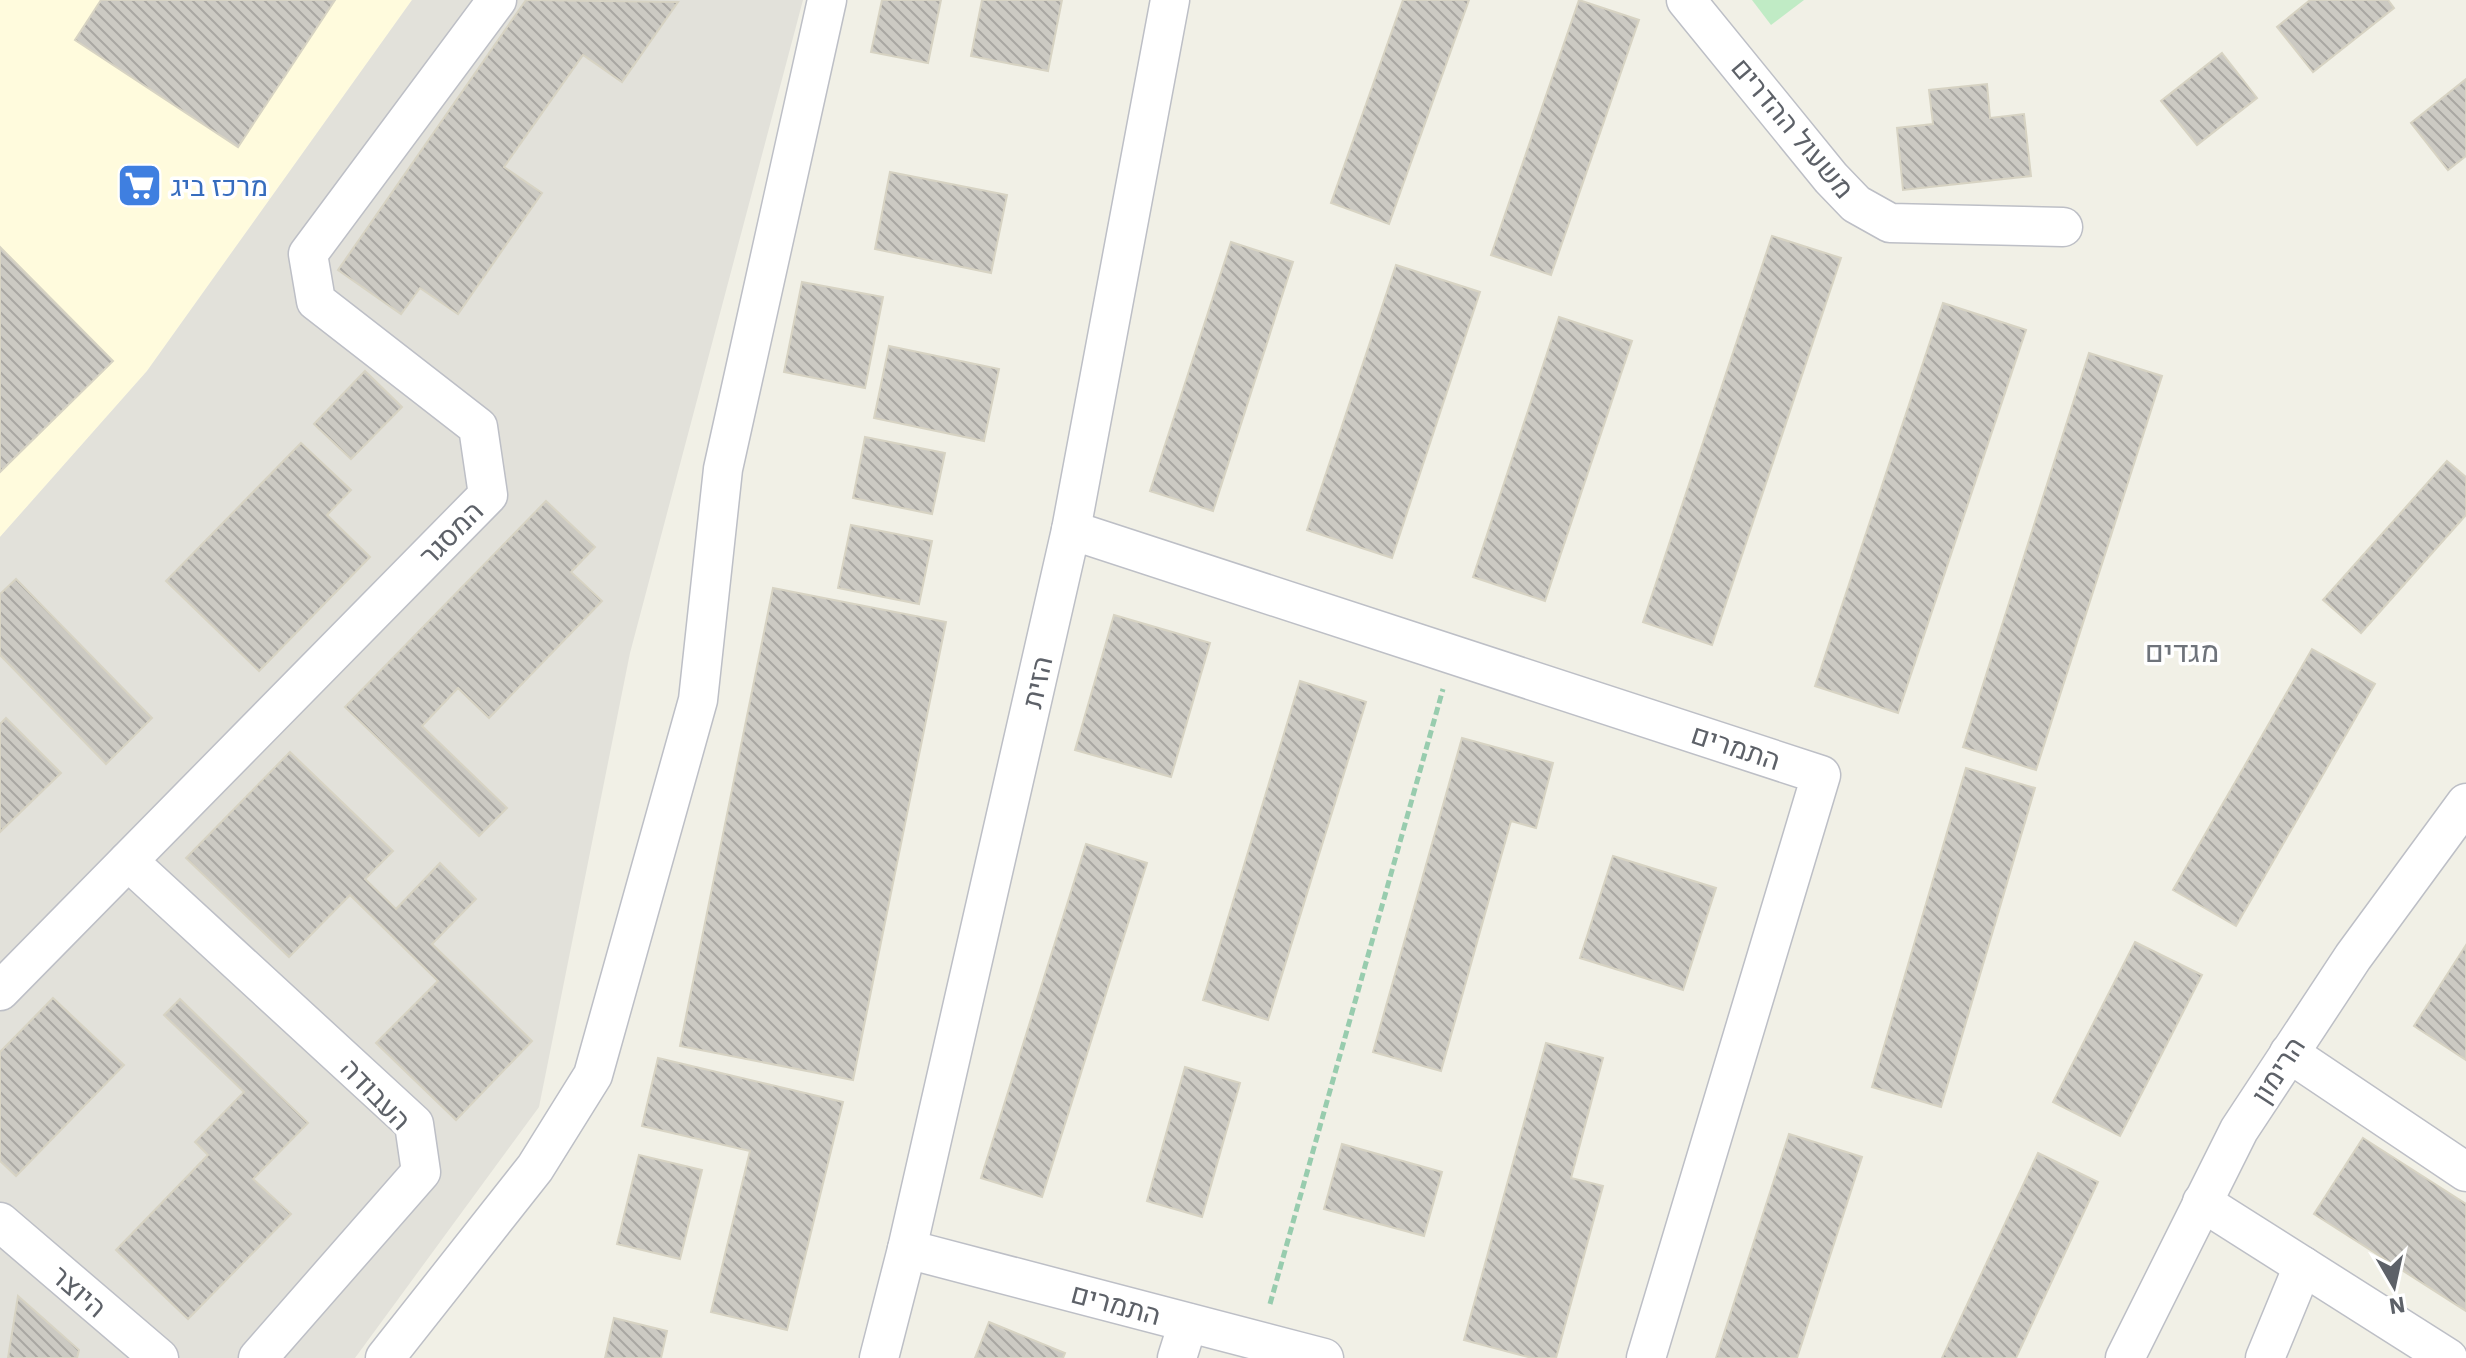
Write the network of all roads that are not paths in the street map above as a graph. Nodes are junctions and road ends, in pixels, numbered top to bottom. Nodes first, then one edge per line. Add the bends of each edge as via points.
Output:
1 (497, 0) edge
2 (827, 0) edge
3 (1170, 0) edge
4 (1686, 0) edge
5 (2063, 227) dead end
6 (1071, 530) junction
7 (2466, 803) edge
8 (128, 861) junction
9 (0, 991) edge
10 (2289, 1053) junction
11 (2462, 1161) edge
12 (2202, 1202) junction
13 (0, 1222) edge
14 (907, 1249) junction
15 (2303, 1266) junction
16 (1182, 1340) edge
17 (159, 1358) edge
18 (258, 1358) edge
19 (385, 1358) edge
20 (879, 1358) edge
21 (1324, 1358) edge
22 (1646, 1358) edge
23 (2125, 1358) edge
24 (2265, 1358) edge
25 (2448, 1358) edge

1 - 8 street, המסגר via 308,254 316,301 478,427 488,495
2 - 19 street via 723,469 698,700 593,1075 535,1168
3 - 6 street, הזית
4 - 5 street, משעול ההדרים via 1856,204 1890,223
6 - 14 street, הזית
6 - 22 street, התמרים via 1821,775
7 - 10 street, הרימון
8 - 9 street, המסגר
8 - 18 street, העבודה via 414,1124 421,1172
10 - 11 street
10 - 12 street, הרימון via 2239,1130
12 - 15 street
12 - 23 street, הרימון
13 - 17 street, היוצר
14 - 16 street, התמרים
14 - 20 street, הזית
15 - 24 street
15 - 25 street
16 - 21 street, התמרים via 1259,1341

